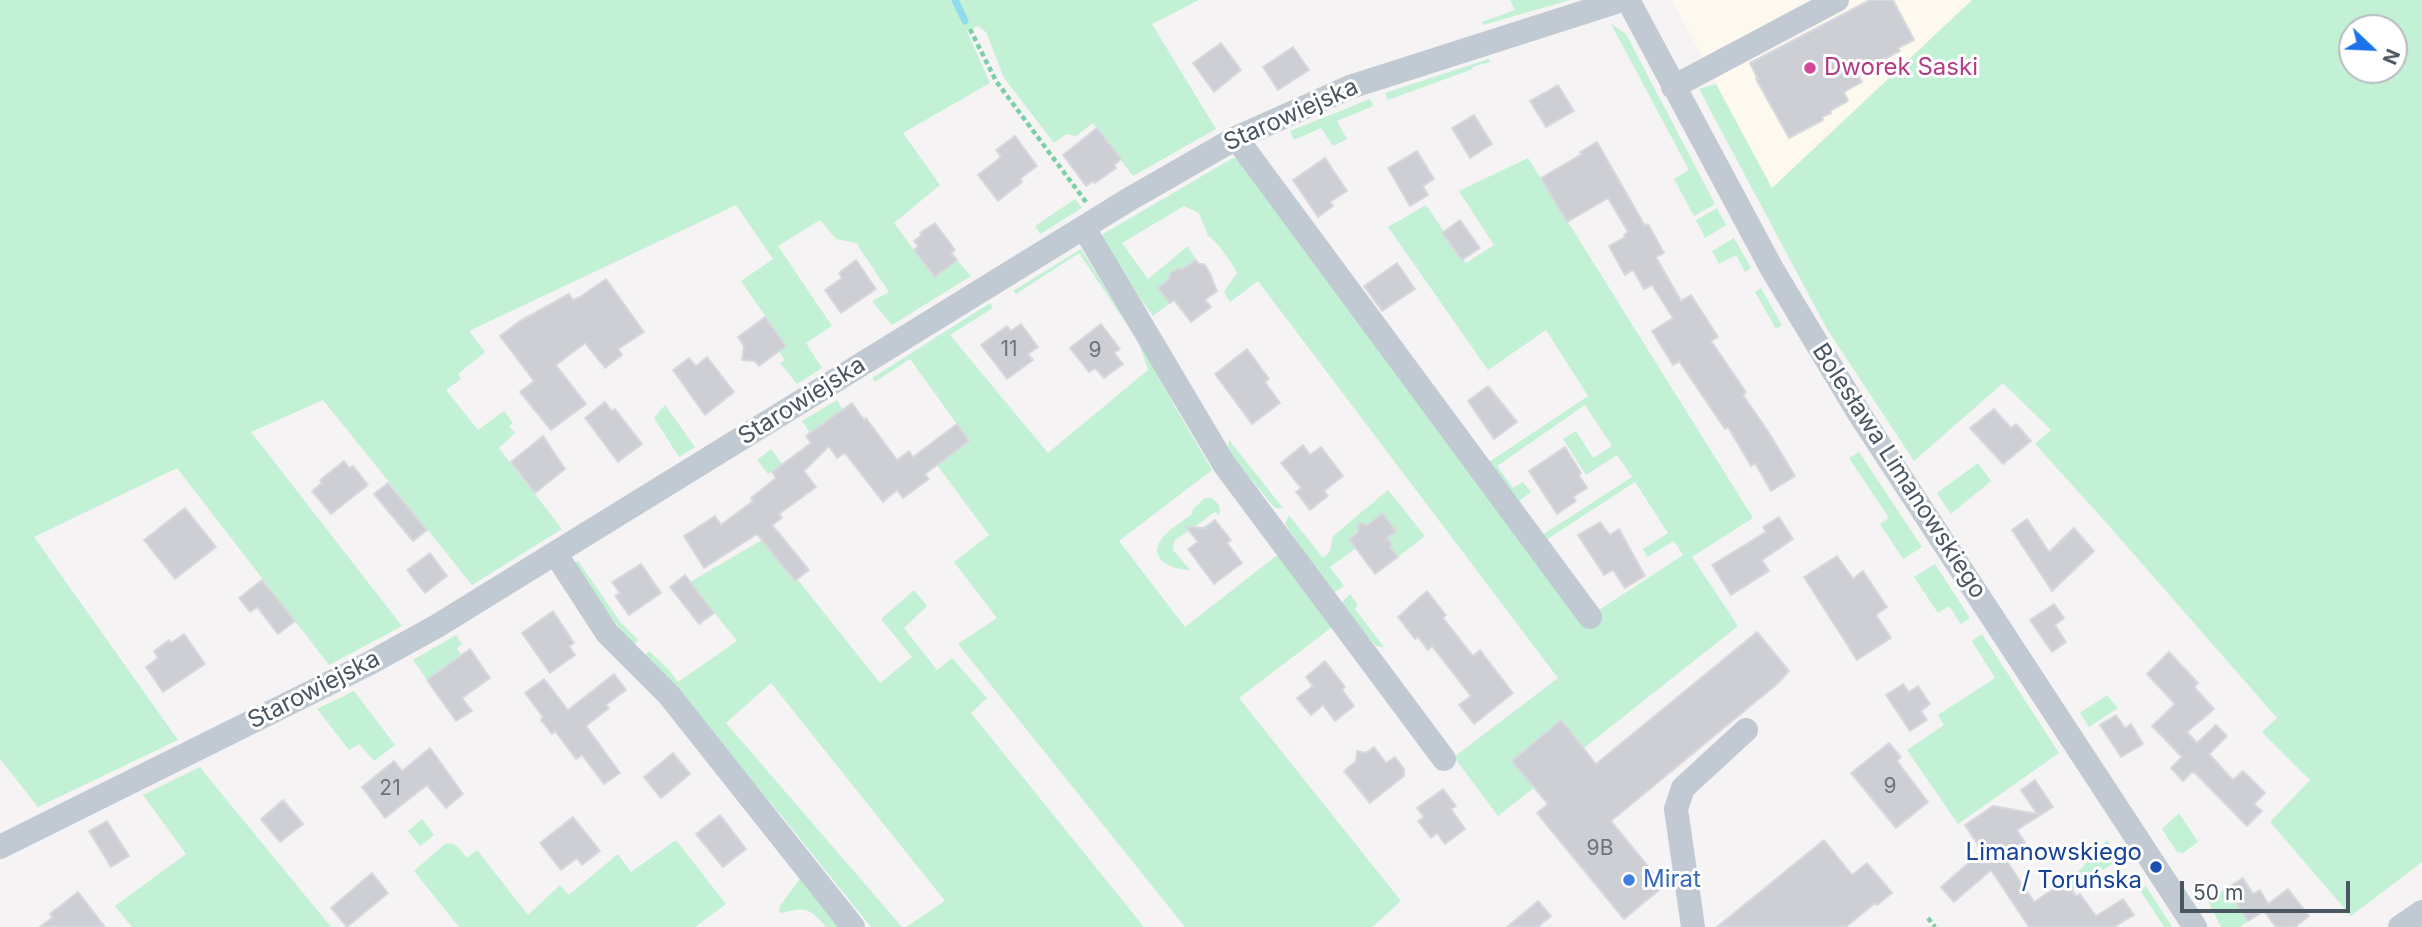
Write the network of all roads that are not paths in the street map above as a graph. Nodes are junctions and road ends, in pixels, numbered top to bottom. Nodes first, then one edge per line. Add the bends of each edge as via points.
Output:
1 (1625, 0) edge
2 (1837, 0) edge
3 (1673, 87) junction
4 (1236, 138) junction
5 (1091, 224) junction
6 (555, 553) junction
7 (1590, 617) dead end
8 (1746, 730) dead end
9 (1444, 759) dead end
10 (0, 847) edge
11 (2422, 912) edge
12 (853, 927) edge
13 (1693, 927) edge
14 (2195, 927) edge
15 (2400, 927) edge

1 - 3 street, Bolesława Limanowskiego
1 - 4 street, Starowiejska via 1350,87
2 - 3 street
3 - 14 street, Bolesława Limanowskiego via 1772,269 1860,415
4 - 5 street, Starowiejska
4 - 7 street
5 - 6 street, Starowiejska
5 - 9 street via 1164,366 1224,464
6 - 10 street, Starowiejska via 370,663
6 - 12 street via 607,633 669,695
8 - 13 street via 1683,788 1677,802
11 - 15 street

